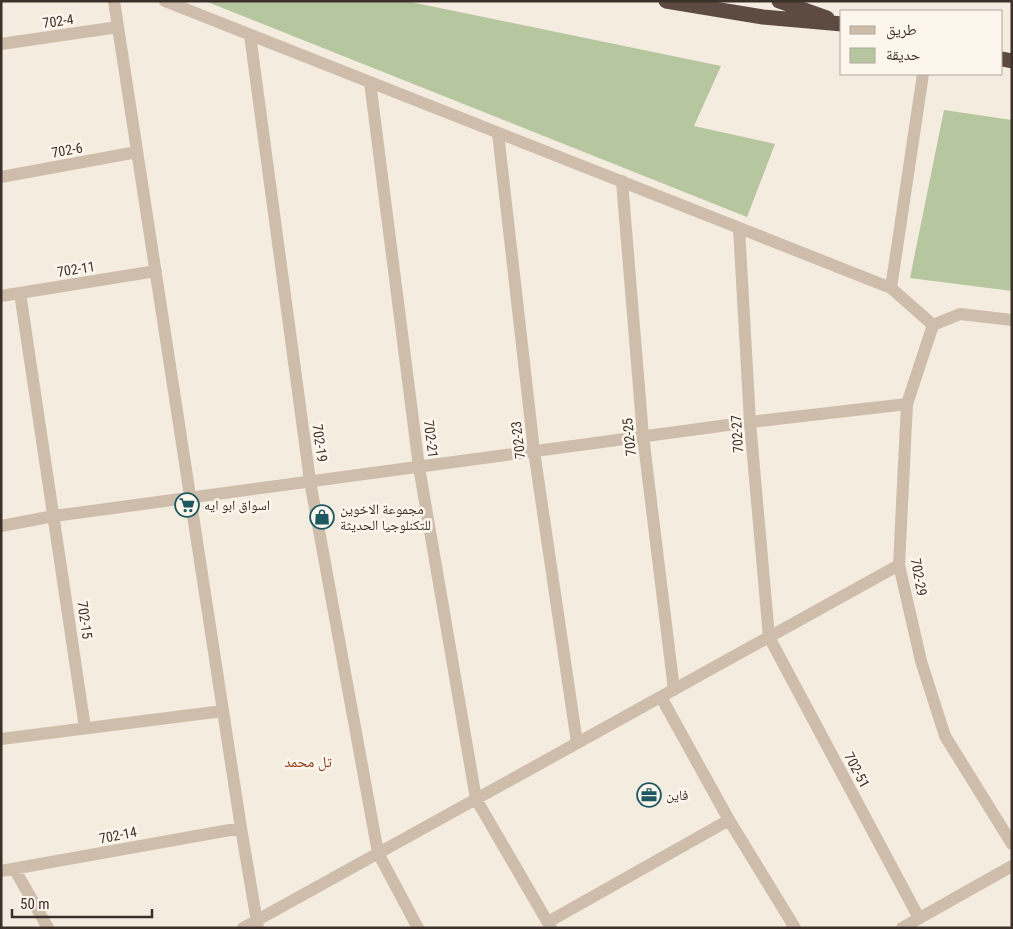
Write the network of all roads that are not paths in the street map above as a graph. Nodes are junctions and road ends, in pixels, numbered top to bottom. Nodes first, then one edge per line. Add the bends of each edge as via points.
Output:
1 (114, 1) edge
2 (165, 1) edge
3 (666, 1) edge
4 (778, 1) edge
5 (840, 23) edge
6 (840, 24) edge
7 (118, 27) junction
8 (250, 35) junction
9 (1, 44) edge
10 (923, 75) edge
11 (370, 82) junction
12 (498, 133) junction
13 (137, 152) junction
14 (1, 177) edge
15 (622, 182) junction
16 (739, 228) junction
17 (156, 271) junction
18 (891, 288) junction
19 (20, 293) junction
20 (1, 296) edge
21 (1012, 320) edge
22 (933, 325) junction
23 (908, 404) junction
24 (750, 422) junction
25 (643, 436) junction
26 (534, 451) junction
27 (419, 467) junction
28 (310, 481) junction
29 (190, 498) junction
30 (54, 516) junction
31 (1, 526) edge
32 (899, 564) junction
33 (769, 637) junction
34 (674, 690) junction
35 (661, 697) junction
36 (223, 711) junction
37 (85, 728) junction
38 (1, 739) edge
39 (578, 743) junction
40 (476, 799) junction
41 (729, 820) junction
42 (241, 828) junction
43 (1012, 844) edge
44 (378, 853) junction
45 (1012, 866) edge
46 (15, 870) junction
47 (1, 871) edge
48 (919, 918) junction
49 (258, 924) edge
50 (550, 925) edge
51 (48, 928) edge
52 (243, 928) edge
53 (418, 928) edge
54 (795, 928) edge
55 (902, 928) edge

1 - 7 street
2 - 8 street
3 - 6 highway via 763,17
4 - 5 highway
7 - 9 street, 702-4
7 - 13 street
8 - 11 street
8 - 28 street, 702-19
10 - 18 street
11 - 12 street
11 - 27 street, 702-21
12 - 15 street
12 - 26 street, 702-23
13 - 14 street, 702-6
13 - 17 street
15 - 16 street
15 - 25 street, 702-25
16 - 18 street
16 - 24 street, 702-27
17 - 19 street, 702-11
17 - 29 street
18 - 22 street
19 - 20 street, 702-11
19 - 30 street, 702-15
21 - 22 street via 960,314
22 - 23 street, 702-29
23 - 24 street
23 - 32 street, 702-29
24 - 25 street
24 - 33 street, 702-27
25 - 26 street
25 - 34 street, 702-25
26 - 27 street
26 - 39 street, 702-23
27 - 28 street
27 - 40 street, 702-21
28 - 29 street
28 - 44 street, 702-19
29 - 30 street
29 - 36 street
30 - 31 street
30 - 37 street, 702-15
32 - 33 street
32 - 43 street, 702-29 via 921,662 945,736
33 - 34 street
33 - 48 street, 702-51
34 - 35 street
35 - 39 street
35 - 41 street
36 - 37 street
36 - 42 street
37 - 38 street
39 - 40 street
40 - 44 street
40 - 50 street
41 - 50 street
41 - 54 street
42 - 46 street, 702-14
42 - 49 street
44 - 49 street
44 - 53 street, 702-19
45 - 48 street
46 - 47 street, 702-14
46 - 51 street
48 - 55 street
49 - 52 street

